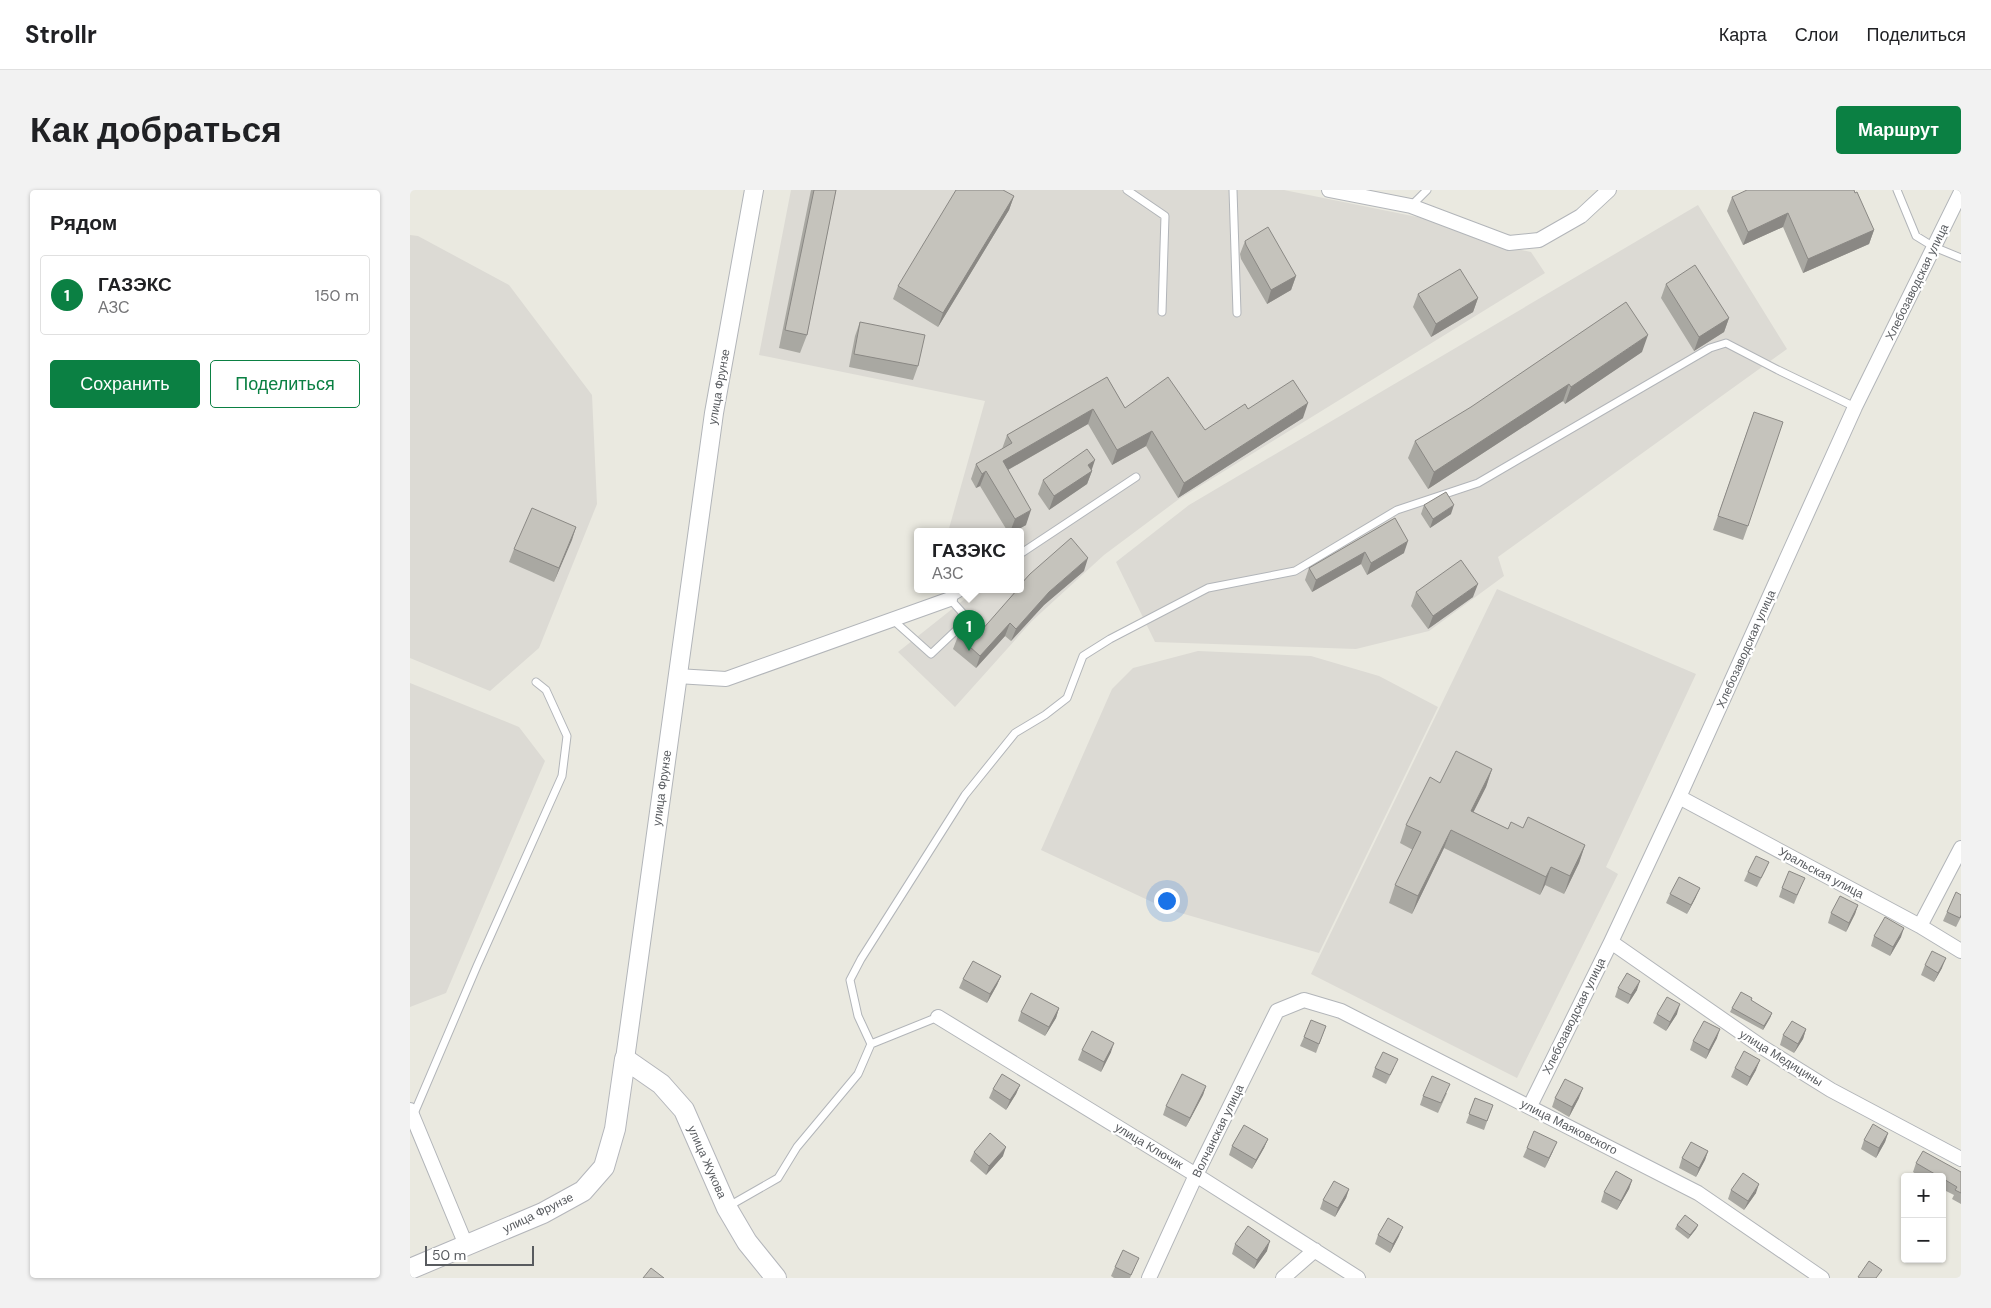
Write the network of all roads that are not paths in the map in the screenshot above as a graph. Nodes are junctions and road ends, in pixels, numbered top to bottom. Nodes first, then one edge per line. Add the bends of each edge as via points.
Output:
1 (754, 190) edge
2 (1127, 190) edge
3 (1232, 190) edge
4 (1328, 190) edge
5 (1427, 190) edge
6 (1609, 190) edge
7 (1897, 190) edge
8 (1961, 192) edge
9 (1411, 206) junction
10 (1934, 247) junction
11 (1961, 258) edge
12 (1162, 312) dead end
13 (1238, 313) dead end
14 (1855, 407) junction
15 (1136, 477) dead end
16 (1024, 551) edge
17 (960, 593) edge
18 (950, 599) junction
19 (894, 620) junction
20 (678, 676) junction
21 (536, 682) dead end
22 (1679, 797) junction
23 (1961, 848) edge
24 (1920, 926) junction
25 (1611, 942) junction
26 (1961, 951) edge
27 (1304, 1000) joint
28 (938, 1017) joint
29 (871, 1044) junction
30 (625, 1059) junction
31 (1530, 1106) junction
32 (411, 1113) edge
33 (1961, 1159) edge
34 (1196, 1175) junction
35 (727, 1208) junction
36 (466, 1245) junction
37 (1314, 1250) junction
38 (410, 1269) edge
39 (776, 1278) edge
40 (1149, 1278) edge
41 (1283, 1278) edge
42 (1358, 1278) edge
43 (1822, 1278) edge

1 - 20 street, улица Фрунзе via 714,413
2 - 12 lane via 1165,216
3 - 13 lane
4 - 9 street
5 - 9 lane
6 - 9 street via 1581,216 1539,240 1509,243
7 - 10 lane via 1916,236
8 - 10 street, Хлебозаводская улица
10 - 11 lane
10 - 14 street, Хлебозаводская улица
14 - 22 street, Хлебозаводская улица
14 - 29 lane via 1726,343 1710,348 1478,483 1397,510 1295,571 1208,588 1083,656 1067,698 1015,733 964,795 861,959 850,980 858,1016
15 - 16 lane
17 - 18 lane
18 - 19 street
18 - 19 lane via 968,619 931,654
19 - 20 street via 726,679
20 - 30 street, улица Фрунзе
21 - 32 lane via 546,690 567,736 562,776
22 - 24 street, Уральская улица
22 - 25 street, Хлебозаводская улица
23 - 24 street
24 - 26 street, Уральская улица
25 - 31 street, Хлебозаводская улица
25 - 33 street, улица Медицины via 1762,1047 1832,1090
27 - 31 street, улица Маяковского via 1341,1011
27 - 34 street, Волчанская улица via 1276,1011
28 - 29 lane
28 - 34 street, улица Ключик
29 - 35 lane via 858,1074 797,1147 778,1178
30 - 35 main road, улица Жукова via 661,1084 684,1110
30 - 36 main road, улица Фрунзе via 615,1128 604,1168 583,1191 543,1213
31 - 43 street, улица Маяковского via 1698,1193
32 - 36 street
34 - 37 street, улица Ключик
34 - 40 street, Волчанская улица
35 - 39 main road, улица Жукова via 747,1242
36 - 38 main road, улица Фрунзе
37 - 41 street
37 - 42 street, улица Ключик

